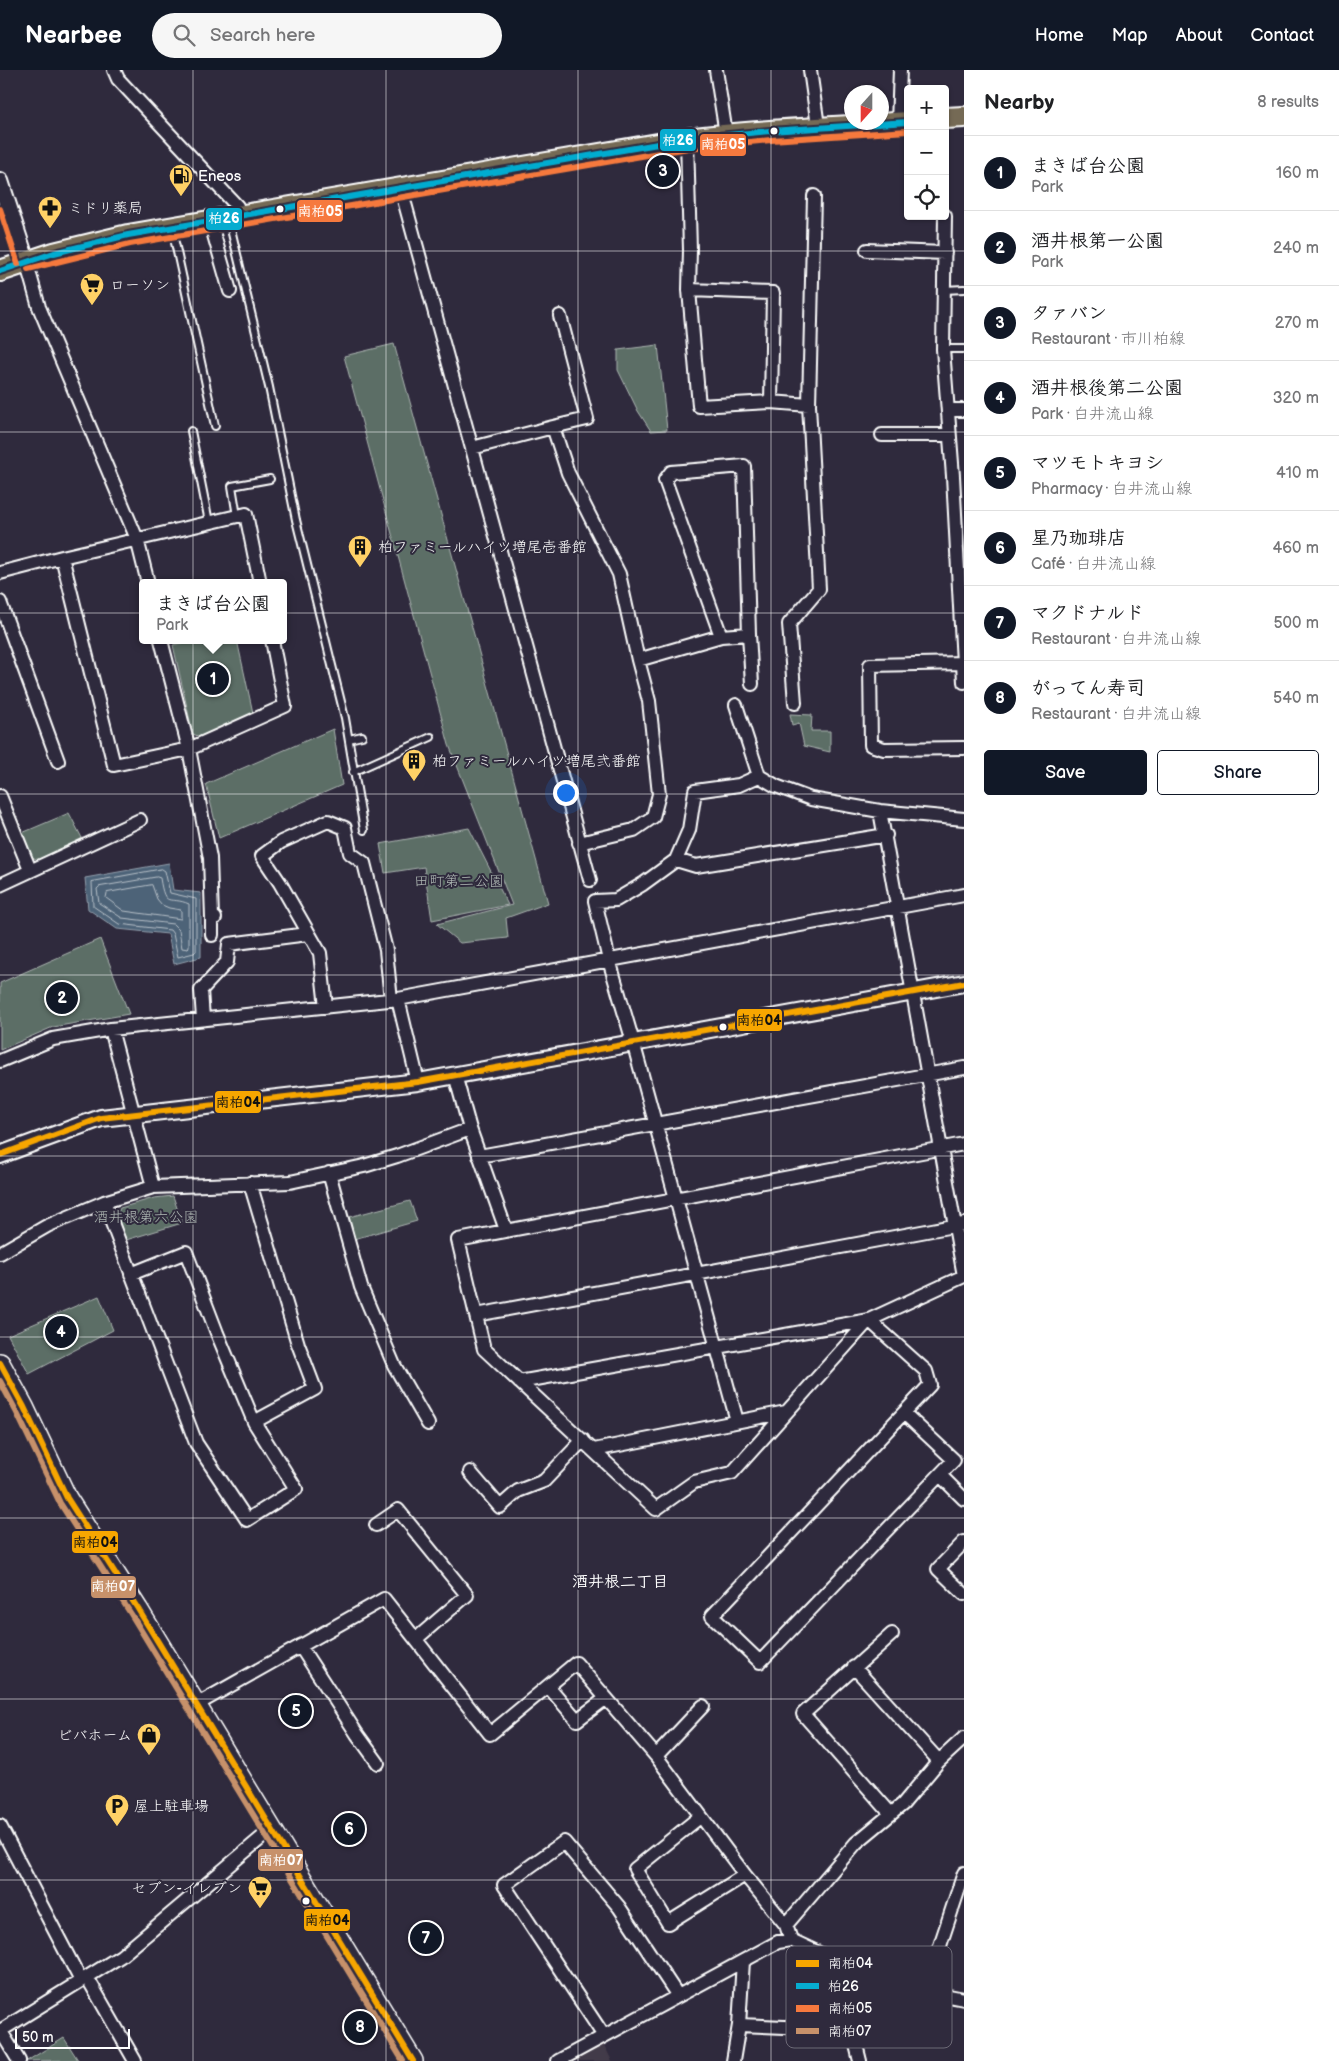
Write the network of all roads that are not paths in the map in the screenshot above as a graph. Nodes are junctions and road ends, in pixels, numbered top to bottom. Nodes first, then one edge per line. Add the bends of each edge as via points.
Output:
1 (114, 70) edge
2 (716, 70) edge
3 (810, 70) edge
4 (900, 70) edge
5 (964, 117) edge
6 (949, 118) edge
7 (903, 122) edge
8 (818, 126) junction
9 (726, 134) junction
10 (687, 139) junction
11 (0, 181) edge
12 (401, 189) junction
13 (814, 196) dead end
14 (226, 219) junction
15 (945, 220) edge
16 (172, 228) junction
17 (868, 250) dead end
18 (945, 253) junction
19 (26, 261) junction
20 (0, 271) edge
21 (964, 289) edge
22 (688, 290) junction
23 (944, 290) junction
24 (230, 291) dead end
25 (560, 316) dead end
26 (943, 349) junction
27 (964, 349) edge
28 (771, 402) junction
29 (809, 405) junction
30 (948, 410) junction
31 (964, 410) edge
32 (215, 426) dead end
33 (553, 427) junction
34 (191, 431) dead end
35 (882, 435) dead end
36 (949, 435) junction
37 (472, 448) junction
38 (958, 476) edge
39 (270, 479) dead end
40 (959, 511) edge
41 (237, 516) junction
42 (209, 522) junction
43 (137, 539) junction
44 (62, 558) junction
45 (0, 572) edge
46 (147, 579) edge
47 (259, 579) edge
48 (0, 602) edge
49 (750, 634) junction
50 (721, 636) junction
51 (162, 644) edge
52 (273, 644) edge
53 (638, 660) junction
54 (963, 663) edge
55 (964, 682) edge
56 (752, 684) dead end
57 (795, 703) dead end
58 (736, 705) dead end
59 (362, 736) dead end
60 (431, 737) dead end
61 (348, 739) junction
62 (964, 748) edge
63 (189, 749) junction
64 (58, 761) dead end
65 (353, 772) junction
66 (759, 776) junction
67 (1, 802) edge
68 (880, 811) junction
69 (964, 819) edge
70 (140, 820) dead end
71 (364, 830) dead end
72 (886, 835) junction
73 (579, 843) junction
74 (676, 860) junction
75 (30, 870) junction
76 (590, 880) dead end
77 (0, 885) edge
78 (964, 895) edge
79 (898, 907) junction
80 (308, 934) junction
81 (212, 935) dead end
82 (609, 960) junction
83 (964, 984) edge
84 (913, 993) junction
85 (394, 1000) junction
86 (326, 1007) junction
87 (203, 1019) junction
88 (111, 1029) junction
89 (633, 1042) junction
90 (0, 1061) edge
91 (964, 1068) edge
92 (926, 1074) junction
93 (455, 1075) junction
94 (418, 1082) junction
95 (134, 1113) junction
96 (656, 1124) junction
97 (470, 1129) junction
98 (964, 1144) edge
99 (941, 1148) junction
100 (0, 1155) edge
101 (479, 1156) junction
102 (330, 1173) junction
103 (250, 1183) junction
104 (153, 1187) junction
105 (676, 1199) junction
106 (104, 1202) junction
107 (960, 1225) edge
108 (506, 1230) junction
109 (0, 1253) edge
110 (696, 1273) junction
111 (131, 1274) junction
112 (964, 1276) edge
113 (476, 1314) junction
114 (869, 1320) junction
115 (716, 1346) junction
116 (0, 1363) edge
117 (519, 1382) junction
118 (786, 1412) junction
119 (905, 1414) junction
120 (737, 1420) junction
121 (254, 1422) junction
122 (428, 1424) dead end
123 (583, 1440) junction
124 (594, 1450) junction
125 (470, 1472) dead end
126 (940, 1475) junction
127 (964, 1499) edge
128 (376, 1525) dead end
129 (964, 1542) edge
130 (964, 1594) edge
131 (892, 1634) dead end
132 (416, 1639) junction
133 (300, 1646) junction
134 (854, 1667) junction
135 (548, 1686) junction
136 (605, 1698) junction
137 (196, 1705) junction
138 (703, 1706) dead end
139 (964, 1738) edge
140 (656, 1756) junction
141 (939, 1761) junction
142 (378, 1763) dead end
143 (891, 1814) junction
144 (701, 1816) junction
145 (0, 1826) edge
146 (272, 1829) junction
147 (964, 1873) edge
148 (745, 1875) junction
149 (786, 1924) junction
150 (791, 1940) junction
151 (804, 1946) edge
152 (940, 1946) edge
153 (743, 1961) junction
154 (84, 1979) junction
155 (678, 1996) junction
156 (738, 2025) junction
157 (786, 2027) edge
158 (0, 2031) edge
159 (604, 2036) junction
160 (857, 2048) edge
161 (19, 2061) edge
162 (135, 2061) edge
163 (413, 2061) edge
164 (558, 2061) edge
165 (733, 2061) edge
166 (860, 2061) edge

1 - 14 street via 118,79 236,206
2 - 9 street
3 - 8 street
4 - 7 street
5 - 6 main road
7 - 8 main road
8 - 9 main road
9 - 10 main road
10 - 12 main road
10 - 22 street
11 - 19 street
12 - 14 main road
12 - 37 street
13 - 29 street
14 - 16 main road
14 - 24 street
14 - 61 lane via 269,387 296,520 346,718
15 - 18 street
16 - 19 main road via 128,235
16 - 32 lane
17 - 18 street
18 - 23 street
19 - 20 main road
19 - 43 street via 39,307
21 - 23 lane
22 - 28 street via 699,406
22 - 28 street via 773,293
23 - 26 street
25 - 33 street via 587,420
26 - 27 lane
26 - 30 street
28 - 29 street
29 - 57 street via 819,589 788,624
30 - 31 street
30 - 36 street
33 - 37 street
33 - 53 street via 568,474 619,574
34 - 42 lane
35 - 36 street
36 - 38 street
37 - 73 street
38 - 40 street
39 - 41 lane via 232,486
40 - 54 street
41 - 42 street
41 - 47 street via 246,514
42 - 43 street
43 - 44 street
43 - 46 street
44 - 45 street
44 - 63 street via 114,765
48 - 64 street
49 - 50 street
49 - 50 street via 744,466 671,472 665,480
49 - 56 street
50 - 53 street
51 - 63 street
52 - 63 street via 285,706
53 - 73 street via 649,701 659,794 653,817 634,830
54 - 55 street
54 - 62 street via 870,665 871,745 884,749
58 - 66 street
59 - 61 lane
60 - 65 lane
61 - 65 lane
63 - 81 street via 210,858
65 - 71 lane
66 - 68 street via 811,799
66 - 74 street via 739,785 695,791 689,830
67 - 75 street
68 - 69 street
68 - 72 street
70 - 75 street
72 - 74 street via 696,866
72 - 79 street
73 - 76 street
74 - 82 street via 616,900 595,901
75 - 77 street
78 - 79 street
79 - 82 street
79 - 84 street
80 - 85 street via 262,856 281,842 328,821 344,828 350,852 364,863 386,950
80 - 86 street via 320,953
80 - 87 street via 230,944 227,962 201,990
82 - 85 street
82 - 89 street
83 - 84 street
84 - 89 street
84 - 92 street
85 - 86 street
85 - 94 street
86 - 87 street
87 - 88 street
88 - 90 street via 53,1039
88 - 95 street
89 - 93 street
89 - 96 street
91 - 92 street
92 - 96 street
92 - 99 street
93 - 94 street
93 - 97 street
94 - 95 street
95 - 100 street via 101,1118
95 - 104 street
96 - 101 street
96 - 105 street
97 - 101 street
97 - 102 street via 397,1156
98 - 99 street
99 - 105 street
99 - 107 street
101 - 108 street
102 - 103 street via 290,1182
102 - 122 street via 361,1286 394,1365
103 - 104 street
103 - 121 street via 315,1390
104 - 106 street
105 - 108 street
105 - 110 street
106 - 109 street via 47,1226
106 - 111 street
107 - 110 street
107 - 112 street
108 - 113 street via 458,1240
110 - 113 street
110 - 115 street
111 - 121 street via 186,1252
111 - 121 street via 196,1443 247,1520 296,1489
112 - 114 street
113 - 117 street via 484,1348
114 - 115 street
114 - 118 street
114 - 119 street via 926,1371 930,1385
115 - 117 street
115 - 120 street
116 - 137 main road via 67,1498
117 - 123 street
118 - 120 street
118 - 124 street via 732,1473 694,1482 656,1510
119 - 126 street via 954,1460
119 - 126 street via 712,1616 760,1662
120 - 124 street
123 - 124 street
123 - 125 street via 544,1481 518,1491 500,1507
126 - 127 street
128 - 132 street via 398,1510 467,1595
129 - 130 street via 938,1569
131 - 134 street
132 - 133 street via 384,1599
132 - 135 street via 490,1734
133 - 137 street
133 - 142 street
134 - 141 street
134 - 143 street via 802,1714
135 - 136 street via 577,1720
135 - 136 street via 576,1663
136 - 140 street
137 - 146 main road
138 - 140 street
139 - 141 street
140 - 144 street
141 - 143 street
143 - 149 street via 856,1843
144 - 148 street
144 - 148 street via 635,1869 668,1923
145 - 154 street
146 - 154 street via 121,1956
146 - 163 main road
147 - 152 street
148 - 149 street
149 - 150 street
150 - 151 street
150 - 153 street via 778,1942
153 - 155 street
153 - 156 street
154 - 158 street
154 - 162 street
155 - 159 street
155 - 159 street via 619,1907 564,1842 504,1885
156 - 157 street
156 - 165 street
158 - 161 street
159 - 164 street
160 - 166 street

